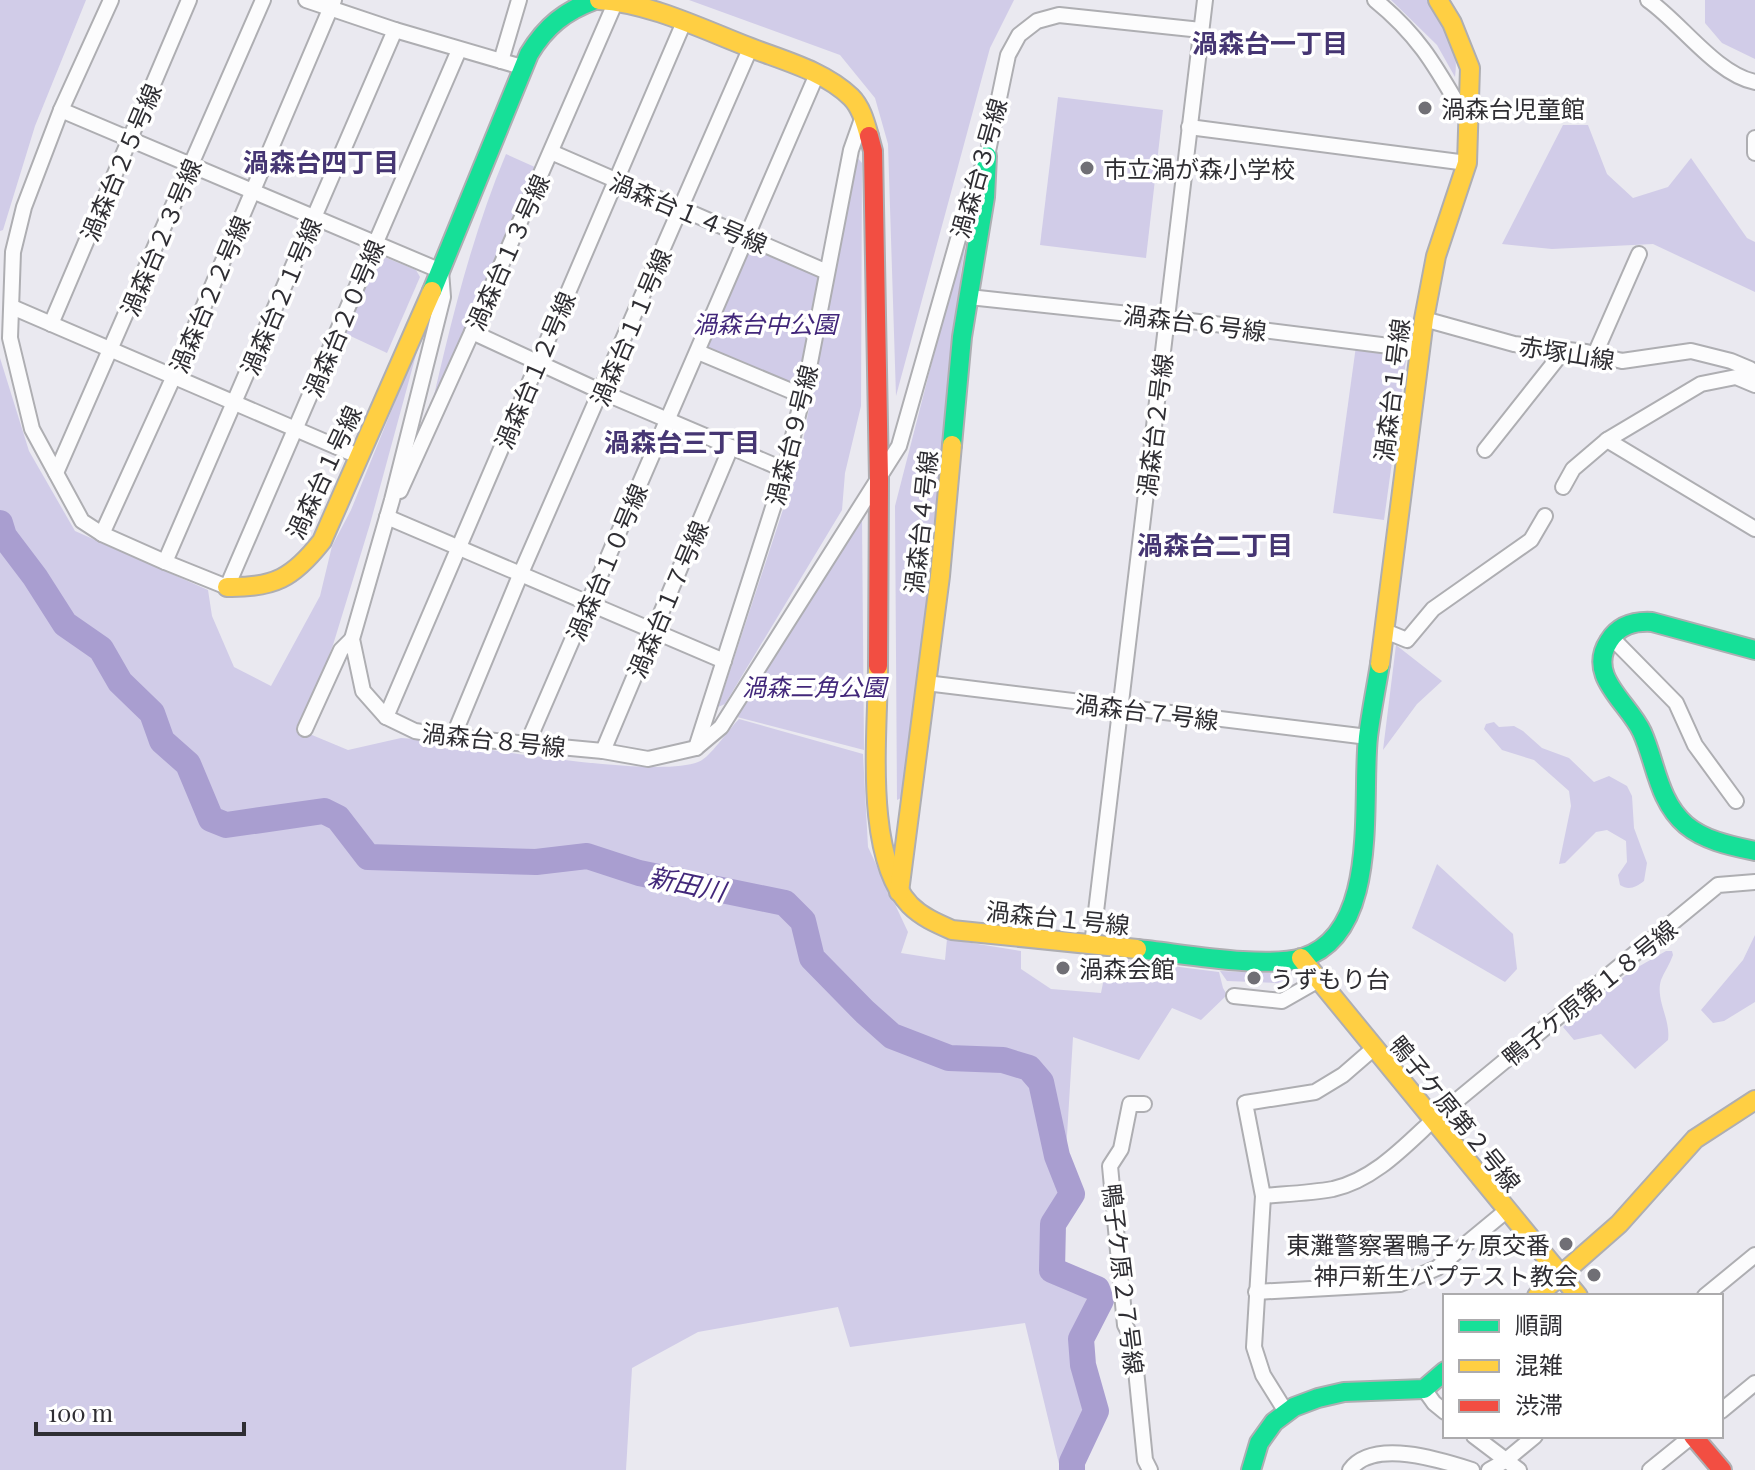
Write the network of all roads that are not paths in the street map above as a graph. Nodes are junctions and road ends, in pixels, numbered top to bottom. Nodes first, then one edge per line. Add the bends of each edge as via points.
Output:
1 (111, 0) edge
2 (189, 0) edge
3 (263, 0) edge
4 (306, 0) edge
5 (519, 0) edge
6 (597, 0) edge
7 (1205, 0) edge
8 (1375, 0) edge
9 (1438, 0) edge
10 (1648, 0) edge
11 (616, 1) edge
12 (333, 4) edge
13 (684, 22) junction
14 (395, 30) junction
15 (1201, 30) junction
16 (750, 49) junction
17 (459, 50) junction
18 (501, 61) junction
19 (522, 67) junction
20 (817, 74) junction
21 (1755, 82) edge
22 (61, 110) junction
23 (863, 116) junction
24 (1470, 126) junction
25 (1189, 127) junction
26 (1755, 138) edge
27 (130, 140) junction
28 (551, 152) junction
29 (1755, 153) edge
30 (987, 156) junction
31 (1467, 163) junction
32 (190, 165) junction
33 (616, 180) junction
34 (252, 191) junction
35 (682, 207) junction
36 (314, 218) junction
37 (747, 237) junction
38 (375, 245) junction
39 (1639, 254) dead end
40 (441, 271) junction
41 (827, 272) junction
42 (969, 297) junction
43 (12, 307) junction
44 (1167, 318) junction
45 (1424, 319) junction
46 (51, 324) junction
47 (472, 332) junction
48 (112, 349) junction
49 (1565, 349) junction
50 (1421, 350) junction
51 (698, 352) junction
52 (1595, 354) junction
53 (538, 362) junction
54 (1755, 374) edge
55 (174, 376) junction
56 (1755, 385) edge
57 (602, 392) junction
58 (803, 396) junction
59 (235, 402) junction
60 (667, 419) junction
61 (295, 430) junction
62 (1607, 440) junction
63 (731, 447) junction
64 (1485, 450) dead end
65 (358, 456) junction
66 (785, 470) junction
67 (56, 473) junction
68 (879, 479) junction
69 (1563, 487) dead end
70 (392, 500) junction
71 (1545, 516) dead end
72 (387, 517) junction
73 (1755, 529) edge
74 (102, 534) junction
75 (458, 547) junction
76 (165, 562) junction
77 (521, 573) junction
78 (227, 587) junction
79 (588, 603) junction
80 (653, 631) junction
81 (1385, 631) junction
82 (1612, 638) junction
83 (352, 639) junction
84 (1755, 650) edge
85 (724, 661) junction
86 (926, 683) junction
87 (1120, 708) junction
88 (386, 717) junction
89 (305, 729) dead end
90 (453, 737) junction
91 (1368, 737) junction
92 (528, 742) junction
93 (696, 748) junction
94 (603, 751) junction
95 (1736, 801) dead end
96 (1755, 851) edge
97 (1755, 882) edge
98 (899, 893) junction
99 (1092, 945) junction
100 (1301, 958) junction
101 (1317, 981) junction
102 (1234, 996) dead end
103 (1373, 1049) junction
104 (1755, 1100) edge
105 (1144, 1104) dead end
106 (1432, 1121) junction
107 (1263, 1196) junction
108 (1506, 1211) junction
109 (1755, 1255) edge
110 (1562, 1275) junction
111 (1256, 1292) junction
112 (1539, 1294) edge
113 (1576, 1294) edge
114 (1707, 1294) edge
115 (1443, 1373) edge
116 (1755, 1383) edge
117 (1424, 1389) junction
118 (1723, 1409) edge
119 (1443, 1410) edge
120 (1286, 1412) junction
121 (1476, 1438) edge
122 (1533, 1438) edge
123 (1690, 1438) edge
124 (1694, 1438) edge
125 (1505, 1461) junction
126 (1150, 1470) edge
127 (1251, 1470) edge
128 (1350, 1470) edge
129 (1472, 1470) edge
130 (1489, 1470) edge
131 (1519, 1470) edge
132 (1650, 1470) edge
133 (1722, 1470) edge

1 - 22 street, 渦森台１号線
2 - 27 street, 渦森台２５号線
3 - 32 street, 渦森台２３号線
4 - 12 street
5 - 18 street
6 - 11 street, 渦森台１号線
6 - 19 street, 渦森台１号線 via 578,6 538,35
7 - 15 street, 渦森台２号線
8 - 24 street via 1426,50
9 - 24 street, 渦森台１号線 via 1470,68
10 - 21 street via 1724,67
11 - 13 street, 渦森台１号線
11 - 28 street, 渦森台１３号線
12 - 14 street
12 - 34 street, 渦森台２２号線
13 - 16 street, 渦森台１号線
13 - 33 street, 渦森台１２号線
14 - 17 street
14 - 36 street, 渦森台２１号線
15 - 25 street, 渦森台２号線
15 - 30 street, 渦森台３号線 via 1059,15 1037,21 1019,35 1008,55
16 - 20 street, 渦森台１号線
16 - 35 street, 渦森台１１号線
17 - 18 street
17 - 38 street, 渦森台２０号線
18 - 19 street
19 - 40 street, 渦森台１号線
20 - 23 street, 渦森台１号線 via 846,93
20 - 37 street, 渦森台１０号線
22 - 27 street
22 - 43 street, 渦森台１号線 via 24,207 13,252
23 - 41 street, 渦森台９号線 via 851,150
23 - 68 street, 渦森台１号線 via 873,151
24 - 31 street, 渦森台１号線
25 - 31 street
25 - 44 street, 渦森台２号線
26 - 29 street
27 - 32 street
27 - 46 street, 渦森台２５号線
28 - 33 street, 渦森台１４号線
28 - 47 street, 渦森台１３号線
30 - 42 street, 渦森台４号線
30 - 68 street, 渦森台３号線 via 970,197 899,446
31 - 45 street, 渦森台１号線 via 1436,256
32 - 34 street
32 - 48 street, 渦森台２３号線
33 - 35 street, 渦森台１４号線
33 - 53 street, 渦森台１２号線
34 - 36 street
34 - 55 street, 渦森台２２号線
35 - 37 street, 渦森台１４号線
35 - 57 street, 渦森台１１号線
36 - 38 street
36 - 59 street, 渦森台２１号線
37 - 41 street, 渦森台１４号線
37 - 51 street, 渦森台１０号線
38 - 40 street
38 - 61 street, 渦森台２０号線
39 - 52 street
40 - 65 street, 渦森台１号線
40 - 70 street, 渦森台８号線 via 443,297
41 - 58 street, 渦森台９号線
42 - 44 street, 渦森台６号線
42 - 86 street, 渦森台４号線
43 - 46 street
43 - 67 street, 渦森台１号線 via 10,338 32,429
44 - 50 street, 渦森台６号線
44 - 87 street, 渦森台２号線
45 - 49 street, 赤塚山線 via 1514,344
45 - 50 street, 渦森台１号線
46 - 48 street
47 - 53 street
47 - 70 street, 渦森台１３号線 via 404,486
48 - 55 street
48 - 67 street, 渦森台２３号線
49 - 52 street, 赤塚山線
49 - 64 street
50 - 81 street, 渦森台１号線
51 - 58 street
51 - 60 street, 渦森台１０号線
52 - 54 street, 赤塚山線 via 1622,361 1691,351 1731,361
53 - 57 street
53 - 75 street, 渦森台１２号線
55 - 59 street
55 - 74 street, 渦森台２２号線
56 - 62 street via 1736,377 1701,384
57 - 60 street
57 - 77 street, 渦森台１１号線
58 - 66 street, 渦森台９号線
59 - 61 street
59 - 76 street, 渦森台２１号線
60 - 63 street
60 - 79 street, 渦森台１０号線
61 - 65 street
61 - 78 street, 渦森台２０号線
62 - 69 street via 1573,469
62 - 73 street
63 - 66 street
63 - 80 street, 渦森台１７号線
65 - 78 street, 渦森台１号線 via 322,541 302,567 257,589
66 - 85 street, 渦森台９号線
67 - 74 street, 渦森台１号線 via 82,521
68 - 93 street via 721,727
68 - 98 street, 渦森台１号線 via 877,820 883,857
70 - 72 street, 渦森台８号線
71 - 81 street via 1531,540 1433,609 1407,640
72 - 75 street
72 - 83 street, 渦森台８号線
74 - 76 street, 渦森台１号線
75 - 77 street
75 - 88 street, 渦森台１２号線
76 - 78 street, 渦森台１号線
77 - 79 street
77 - 90 street, 渦森台１１号線
79 - 80 street
79 - 92 street, 渦森台１０号線
80 - 85 street
80 - 94 street, 渦森台１７号線
81 - 91 street, 渦森台１号線
82 - 84 street via 1635,621
82 - 95 street via 1680,708 1695,745
82 - 96 street via 1603,648 1599,668 1641,730 1671,806 1686,825 1728,846
83 - 88 street, 渦森台８号線 via 363,691
83 - 89 street via 341,650
85 - 93 street, 渦森台９号線
86 - 87 street, 渦森台７号線
86 - 98 street, 渦森台４号線
87 - 91 street, 渦森台７号線
87 - 99 street, 渦森台２号線
88 - 90 street, 渦森台８号線 via 415,731
90 - 92 street, 渦森台８号線
91 - 100 street, 渦森台１号線 via 1356,897 1345,924 1323,948
92 - 94 street, 渦森台８号線
93 - 94 street, 渦森台８号線 via 648,759
97 - 106 street, 鴨子ケ原第１８号線 via 1718,885
98 - 99 street, 渦森台１号線 via 923,917 952,930
99 - 100 street, 渦森台１号線 via 1266,962
100 - 101 street, 鴨子ケ原第２号線
101 - 102 street via 1282,1001
101 - 103 street, 鴨子ケ原第２号線
103 - 106 street, 鴨子ケ原第２号線
103 - 107 street via 1315,1092 1245,1103
104 - 110 street via 1695,1139 1619,1224
105 - 126 street, 鴨子ケ原２７号線 via 1130,1104 1121,1149 1110,1166 1125,1325 1133,1340
106 - 107 street, 鴨子ケ原第１８号線 via 1366,1176 1335,1188
106 - 108 street, 鴨子ケ原第２号線
107 - 111 street
108 - 110 street, 鴨子ケ原第２号線
108 - 111 street via 1437,1268 1400,1284
109 - 114 street
110 - 112 street
110 - 113 street, 鴨子ケ原第２号線
111 - 120 street via 1254,1347 1263,1375
115 - 117 street
116 - 118 street
117 - 119 street
117 - 120 street via 1330,1393
120 - 127 street via 1268,1428
121 - 125 street
122 - 125 street
123 - 132 street
124 - 133 street
125 - 130 street
125 - 131 street
128 - 129 street via 1368,1457 1399,1453

